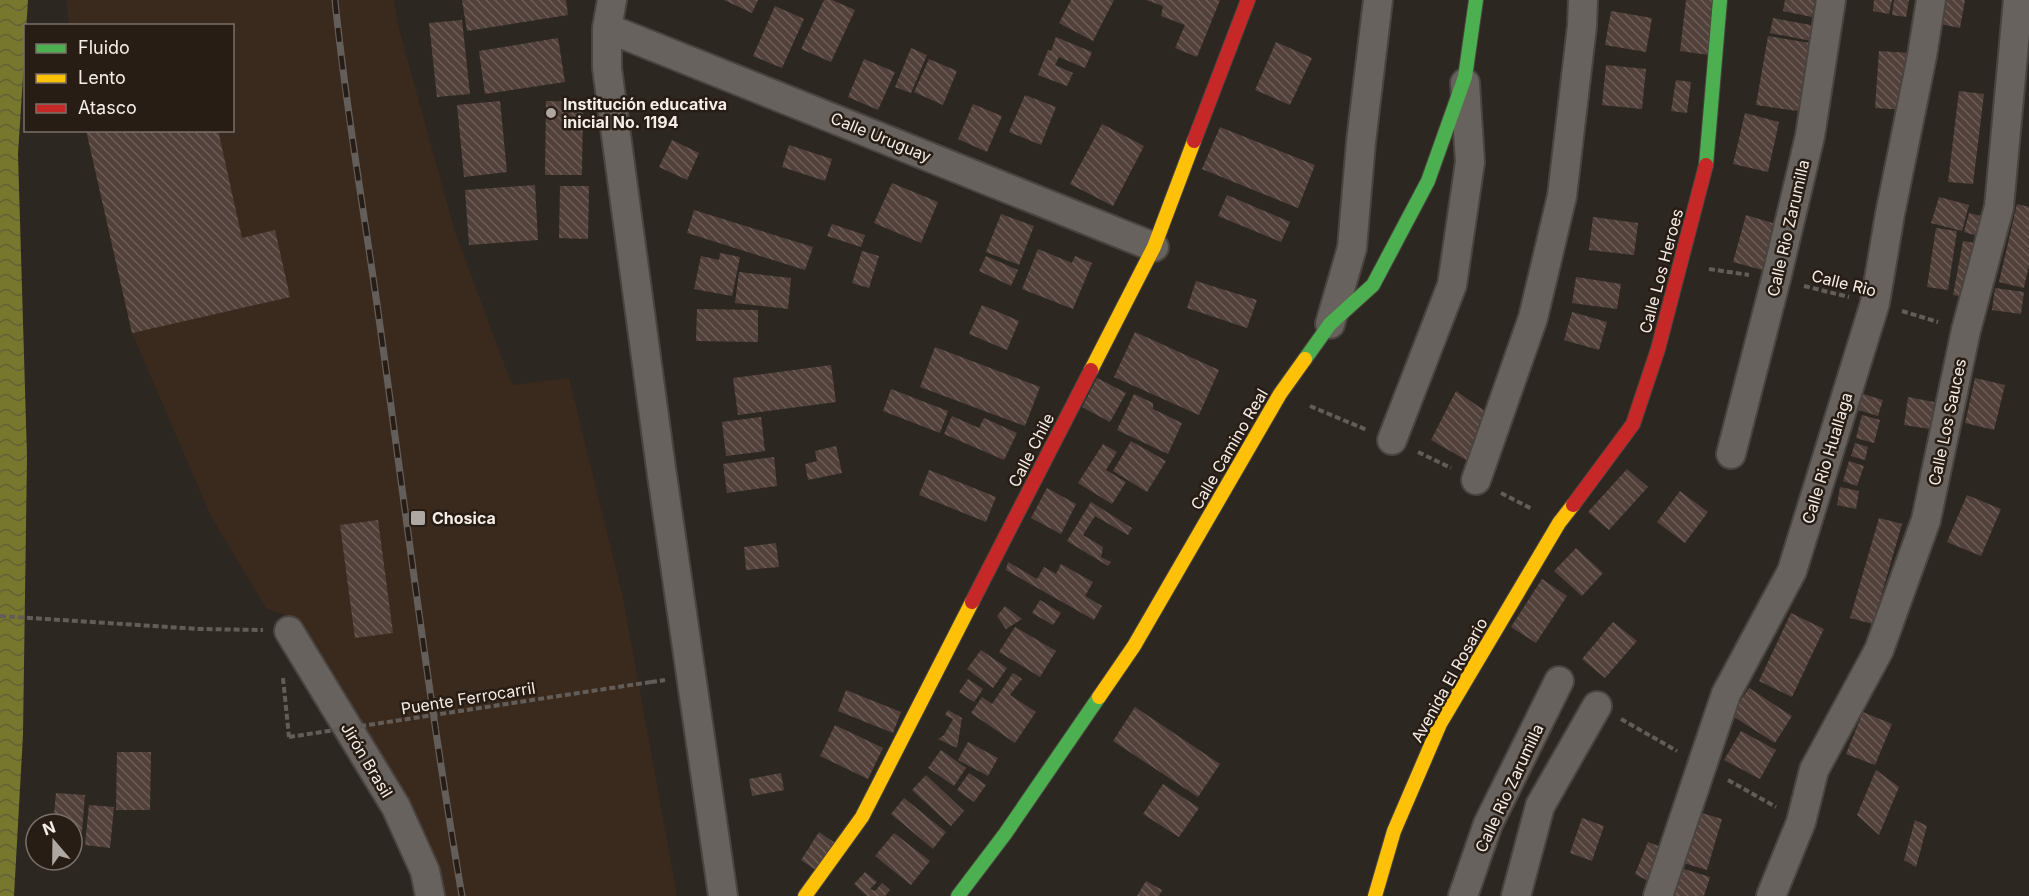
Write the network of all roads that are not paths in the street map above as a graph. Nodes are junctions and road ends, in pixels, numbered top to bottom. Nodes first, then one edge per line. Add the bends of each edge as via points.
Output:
1 (612, 0) edge
2 (1248, 0) edge
3 (1378, 0) edge
4 (1476, 0) edge
5 (1583, 0) edge
6 (1720, 0) edge
7 (1831, 0) edge
8 (1931, 0) edge
9 (2018, 0) edge
10 (607, 28) junction
11 (1465, 77) junction
12 (1154, 247) junction
13 (1330, 324) junction
14 (1392, 440) road end
15 (1731, 454) dead end
16 (1476, 480) road end
17 (1559, 523) joint
18 (289, 631) road end
19 (1559, 681) dead end
20 (1597, 706) dead end
21 (430, 896) edge
22 (723, 896) edge
23 (805, 896) edge
24 (958, 896) edge
25 (1375, 896) edge
26 (1463, 896) edge
27 (1516, 896) edge
28 (1658, 896) edge
29 (1771, 896) edge

1 - 10 street
2 - 12 street, Calle Chile
3 - 13 street via 1352,248
4 - 11 street, Calle Camino Real
5 - 16 street via 1562,196 1533,318
6 - 17 street, Calle Los Heroes via 1706,166 1658,349 1633,424
7 - 15 street, Calle Rio Zarumilla via 1810,136
8 - 28 street, Calle Rio Huallaga via 1875,303 1792,572 1726,694
9 - 29 street, Calle Los Sauces via 1999,207 1966,330 1926,520 1879,650 1814,770 1801,822
10 - 12 street, Calle Uruguay
10 - 22 street via 607,68 621,175
11 - 13 street, Calle Camino Real via 1428,182 1373,285
11 - 14 street via 1470,162 1452,285
12 - 23 street, Calle Chile via 862,817
13 - 24 street, Calle Camino Real via 1280,394 1134,646
17 - 25 street, Avenida El Rosario via 1440,724 1394,831
18 - 21 street, Jirón Brasil via 396,807 425,871
19 - 26 street, Calle Rio Zarumilla via 1488,824
20 - 27 street via 1540,806

